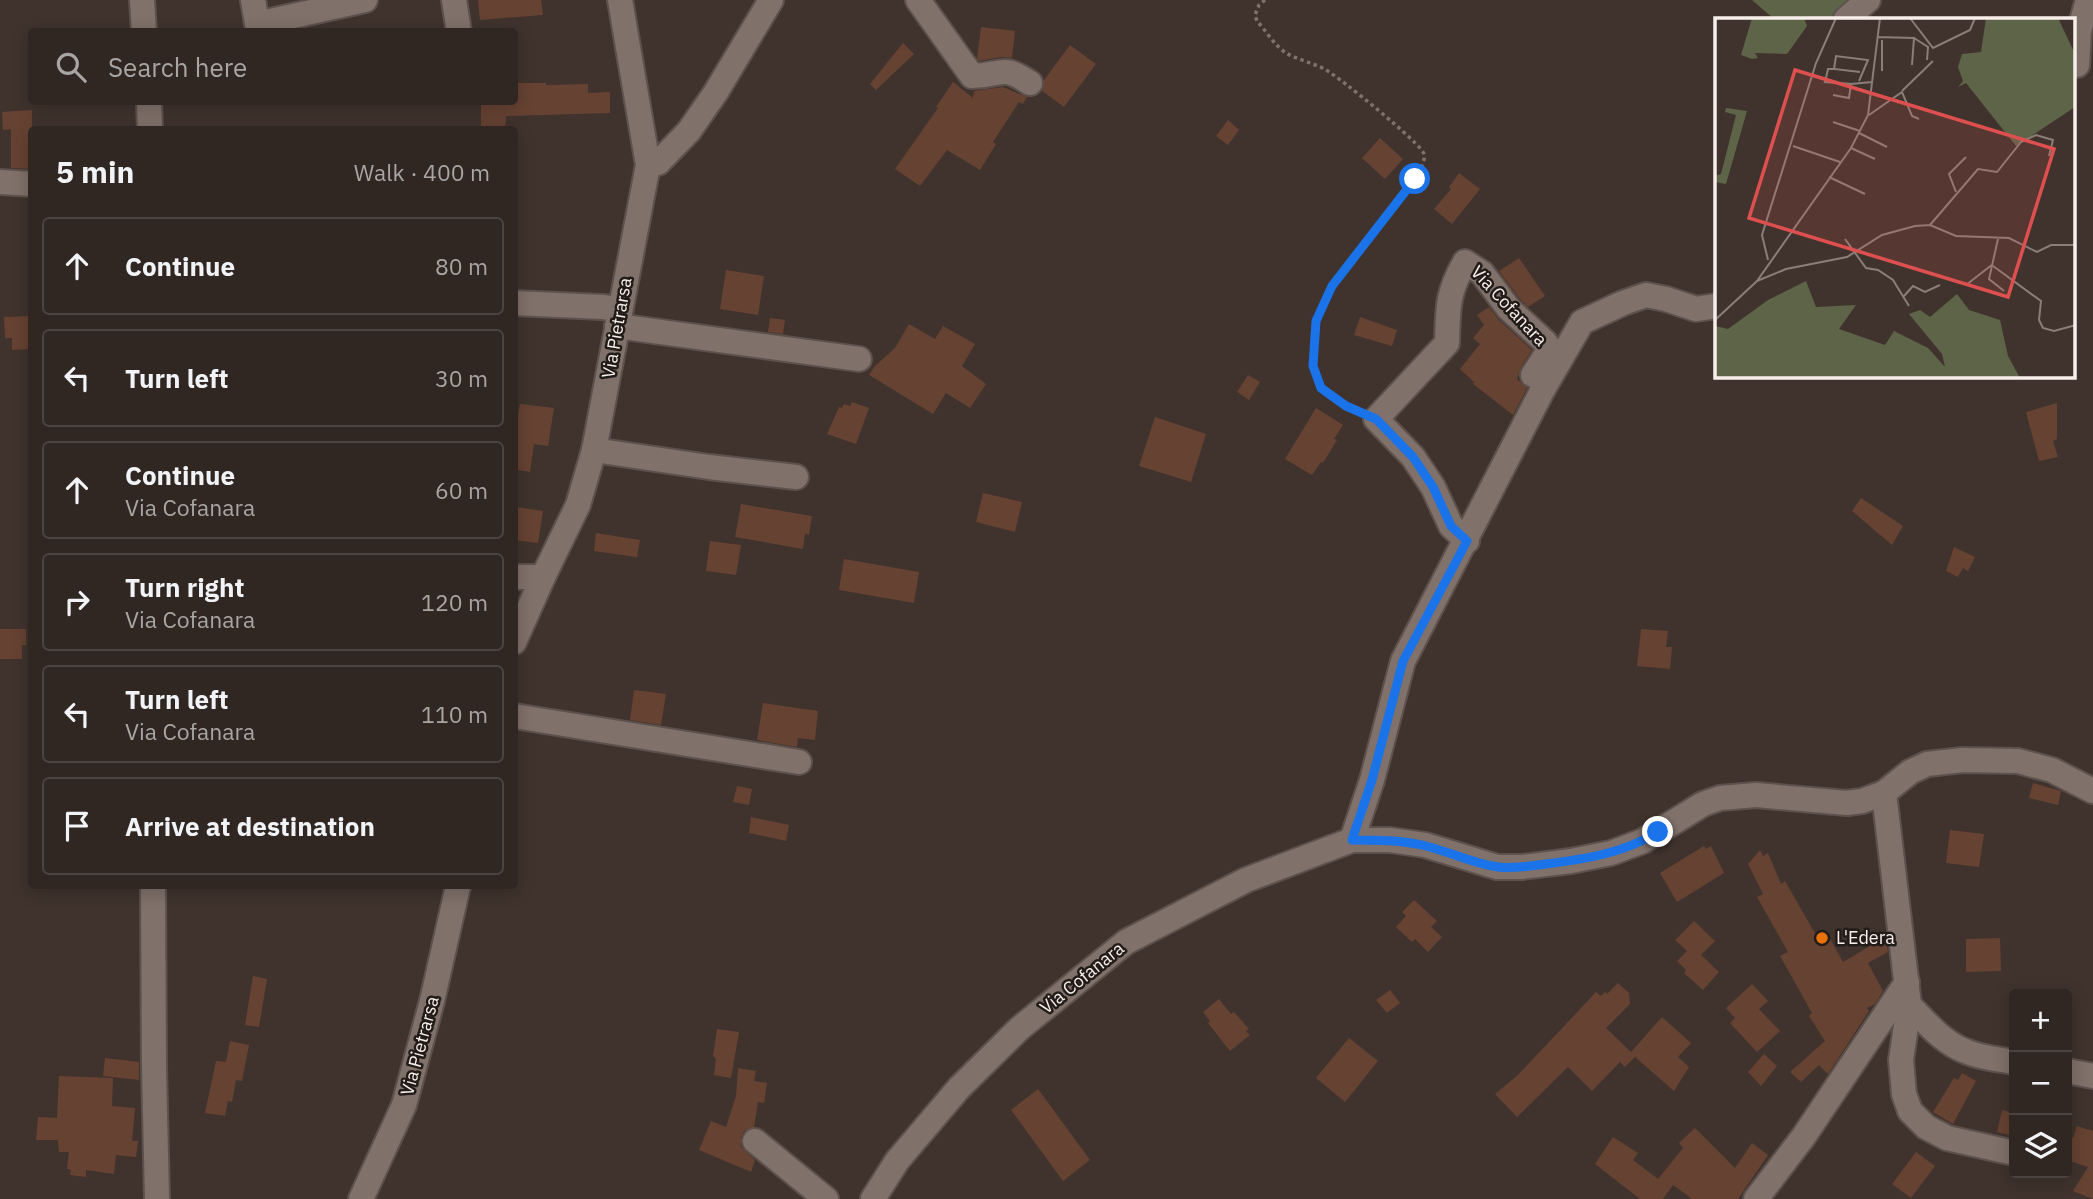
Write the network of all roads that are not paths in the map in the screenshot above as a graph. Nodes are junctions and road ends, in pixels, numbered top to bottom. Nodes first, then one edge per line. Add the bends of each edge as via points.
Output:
1 (142, 0) edge
2 (253, 0) edge
3 (365, 0) edge
4 (454, 0) edge
5 (620, 0) edge
6 (771, 0) edge
7 (918, 0) edge
8 (1868, 0) edge
9 (2088, 0) edge
10 (1847, 18) edge
11 (144, 28) edge
12 (458, 28) edge
13 (2077, 65) dead end
14 (1030, 83) dead end
15 (149, 105) edge
16 (150, 126) edge
17 (648, 165) junction
18 (0, 182) edge
19 (28, 184) edge
20 (518, 303) edge
21 (1715, 306) edge
22 (619, 318) junction
23 (859, 359) dead end
24 (1542, 391) junction
25 (594, 450) junction
26 (796, 477) dead end
27 (1467, 541) junction
28 (518, 577) edge
29 (543, 577) junction
30 (518, 633) edge
31 (518, 717) edge
32 (799, 762) dead end
33 (2093, 791) edge
34 (1884, 793) junction
35 (1352, 840) junction
36 (153, 889) edge
37 (457, 889) edge
38 (1908, 993) junction
39 (2009, 1061) edge
40 (2072, 1072) edge
41 (2093, 1076) edge
42 (755, 1141) dead end
43 (2009, 1152) edge
44 (157, 1199) edge
45 (361, 1199) edge
46 (826, 1199) edge
47 (873, 1199) edge
48 (1756, 1199) edge

1 - 11 street
2 - 3 street via 257,24
4 - 12 street
5 - 17 street, Via Pietrarsa
6 - 17 street via 689,131 658,163
7 - 14 street via 972,76 1005,70
8 - 10 street
9 - 13 street via 2079,31
15 - 16 street
17 - 22 street, Via Pietrarsa
18 - 19 street
20 - 22 street via 602,307
21 - 24 street, Via Cofanara via 1696,309 1646,295 1582,322
22 - 23 street
22 - 25 street, Via Pietrarsa
24 - 27 street, Via Cofanara
24 - 27 street, Via Cofanara via 1531,379 1550,349 1509,309 1482,273 1465,262 1454,281 1448,307 1447,343 1376,419 1413,457 1451,526
25 - 26 street
25 - 29 street, Via Pietrarsa via 578,505
27 - 35 street, Via Cofanara via 1403,661
28 - 29 street
29 - 30 street, Via Pietrarsa
31 - 32 street
33 - 34 street, Via Cofanara via 2052,770 2018,761 1963,760 1927,764
34 - 35 street, Via Cofanara via 1847,803 1756,795 1720,798 1643,841 1611,853 1522,867 1497,867 1425,845
34 - 38 street
35 - 47 street, Via Cofanara via 1246,880 1126,942 1020,1028 959,1088 897,1161
36 - 44 street
37 - 45 street, Via Pietrarsa via 404,1105
38 - 39 street via 1935,1033 1949,1043 1965,1052
38 - 43 street via 1901,1060 1910,1111 1947,1138
38 - 48 street
40 - 41 street
42 - 46 street

